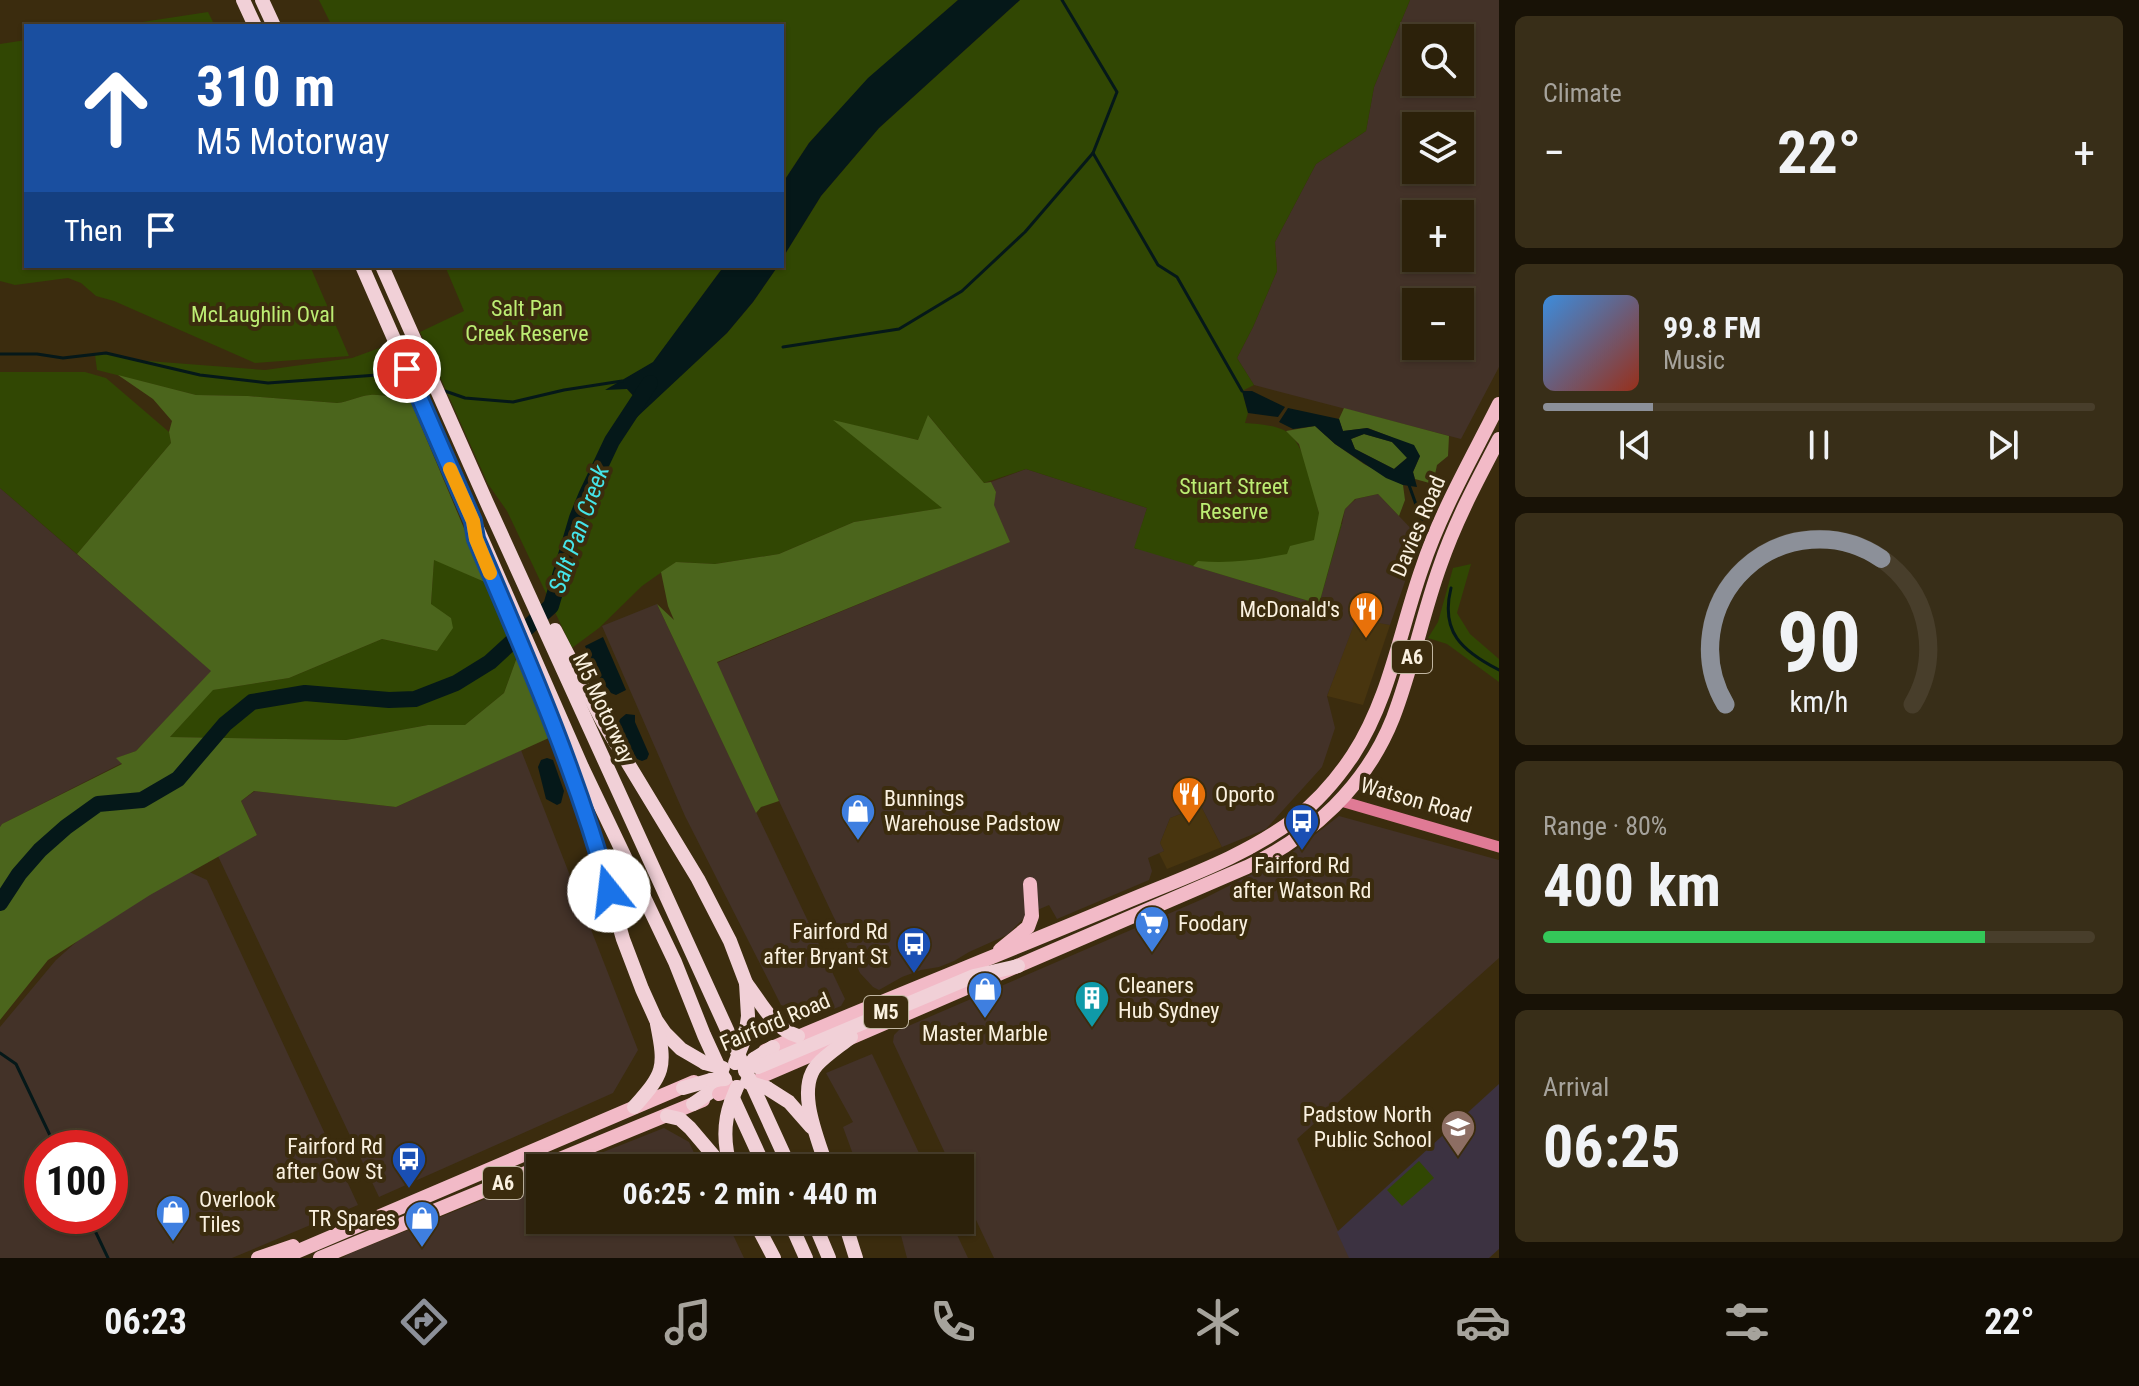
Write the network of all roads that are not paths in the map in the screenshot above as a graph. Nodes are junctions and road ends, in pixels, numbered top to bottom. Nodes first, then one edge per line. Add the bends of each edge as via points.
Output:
1 (243, 0) edge
2 (262, 0) edge
3 (254, 24) edge
4 (273, 24) edge
5 (363, 268) edge
6 (383, 268) edge
7 (1499, 404) edge
8 (1499, 439) edge
9 (580, 693) junction
10 (551, 707) junction
11 (1321, 795) junction
12 (1341, 801) junction
13 (1499, 847) edge
14 (1030, 884) dead end
15 (992, 959) junction
16 (1018, 966) junction
17 (746, 983) junction
18 (656, 1020) junction
19 (798, 1036) junction
20 (851, 1037) junction
21 (735, 1075) junction
22 (634, 1107) junction
23 (667, 1116) junction
24 (817, 1137) junction
25 (712, 1154) edge
26 (728, 1154) edge
27 (759, 1154) edge
28 (784, 1154) edge
29 (822, 1154) edge
30 (761, 1234) edge
31 (795, 1234) edge
32 (819, 1234) edge
33 (848, 1234) edge
34 (305, 1248) junction
35 (339, 1250) junction
36 (258, 1258) edge
37 (282, 1258) edge
38 (320, 1258) edge
39 (326, 1258) edge
40 (774, 1258) edge
41 (806, 1258) edge
42 (829, 1258) edge
43 (856, 1258) edge

1 - 3 highway
2 - 4 highway
5 - 10 highway, M5 Motorway
6 - 9 highway via 487,503
7 - 11 highway, Davies Road / A6 via 1433,537 1371,722
8 - 12 highway, Davies Road / A6 via 1448,544 1386,734
9 - 17 highway via 698,879
9 - 28 highway, M5 Motorway
10 - 18 highway via 630,958
10 - 27 highway, M5 Motorway via 675,962
11 - 12 highway, Watson Road
11 - 15 highway, Fairford Road / A6 via 1239,853
12 - 13 main road, Watson Road
12 - 16 highway, Fairford Road / A6 via 1301,837 1266,858
14 - 15 highway via 1028,927
15 - 19 highway, Fairford Road / A6
16 - 20 highway, Fairford Road / A6
16 - 21 highway, M5 via 974,976
17 - 19 highway via 771,1017
17 - 21 highway, bridge via 748,1016
18 - 21 highway via 689,1054
18 - 22 highway via 661,1071
19 - 21 highway, Fairford Road / A6
20 - 21 highway, Fairford Road / A6
20 - 24 highway, M5 via 818,1064 809,1079 807,1095
21 - 22 highway, A6
21 - 23 highway, A6
21 - 24 highway via 796,1108
21 - 26 highway, bridge via 727,1113
22 - 34 highway, A6
23 - 25 highway via 680,1119
23 - 35 highway, A6
24 - 29 highway, M5
30 - 40 highway
31 - 41 highway
32 - 42 highway
33 - 43 highway
34 - 36 highway, A6 via 293,1246
34 - 37 highway, A6
35 - 38 highway, A6
35 - 39 highway

